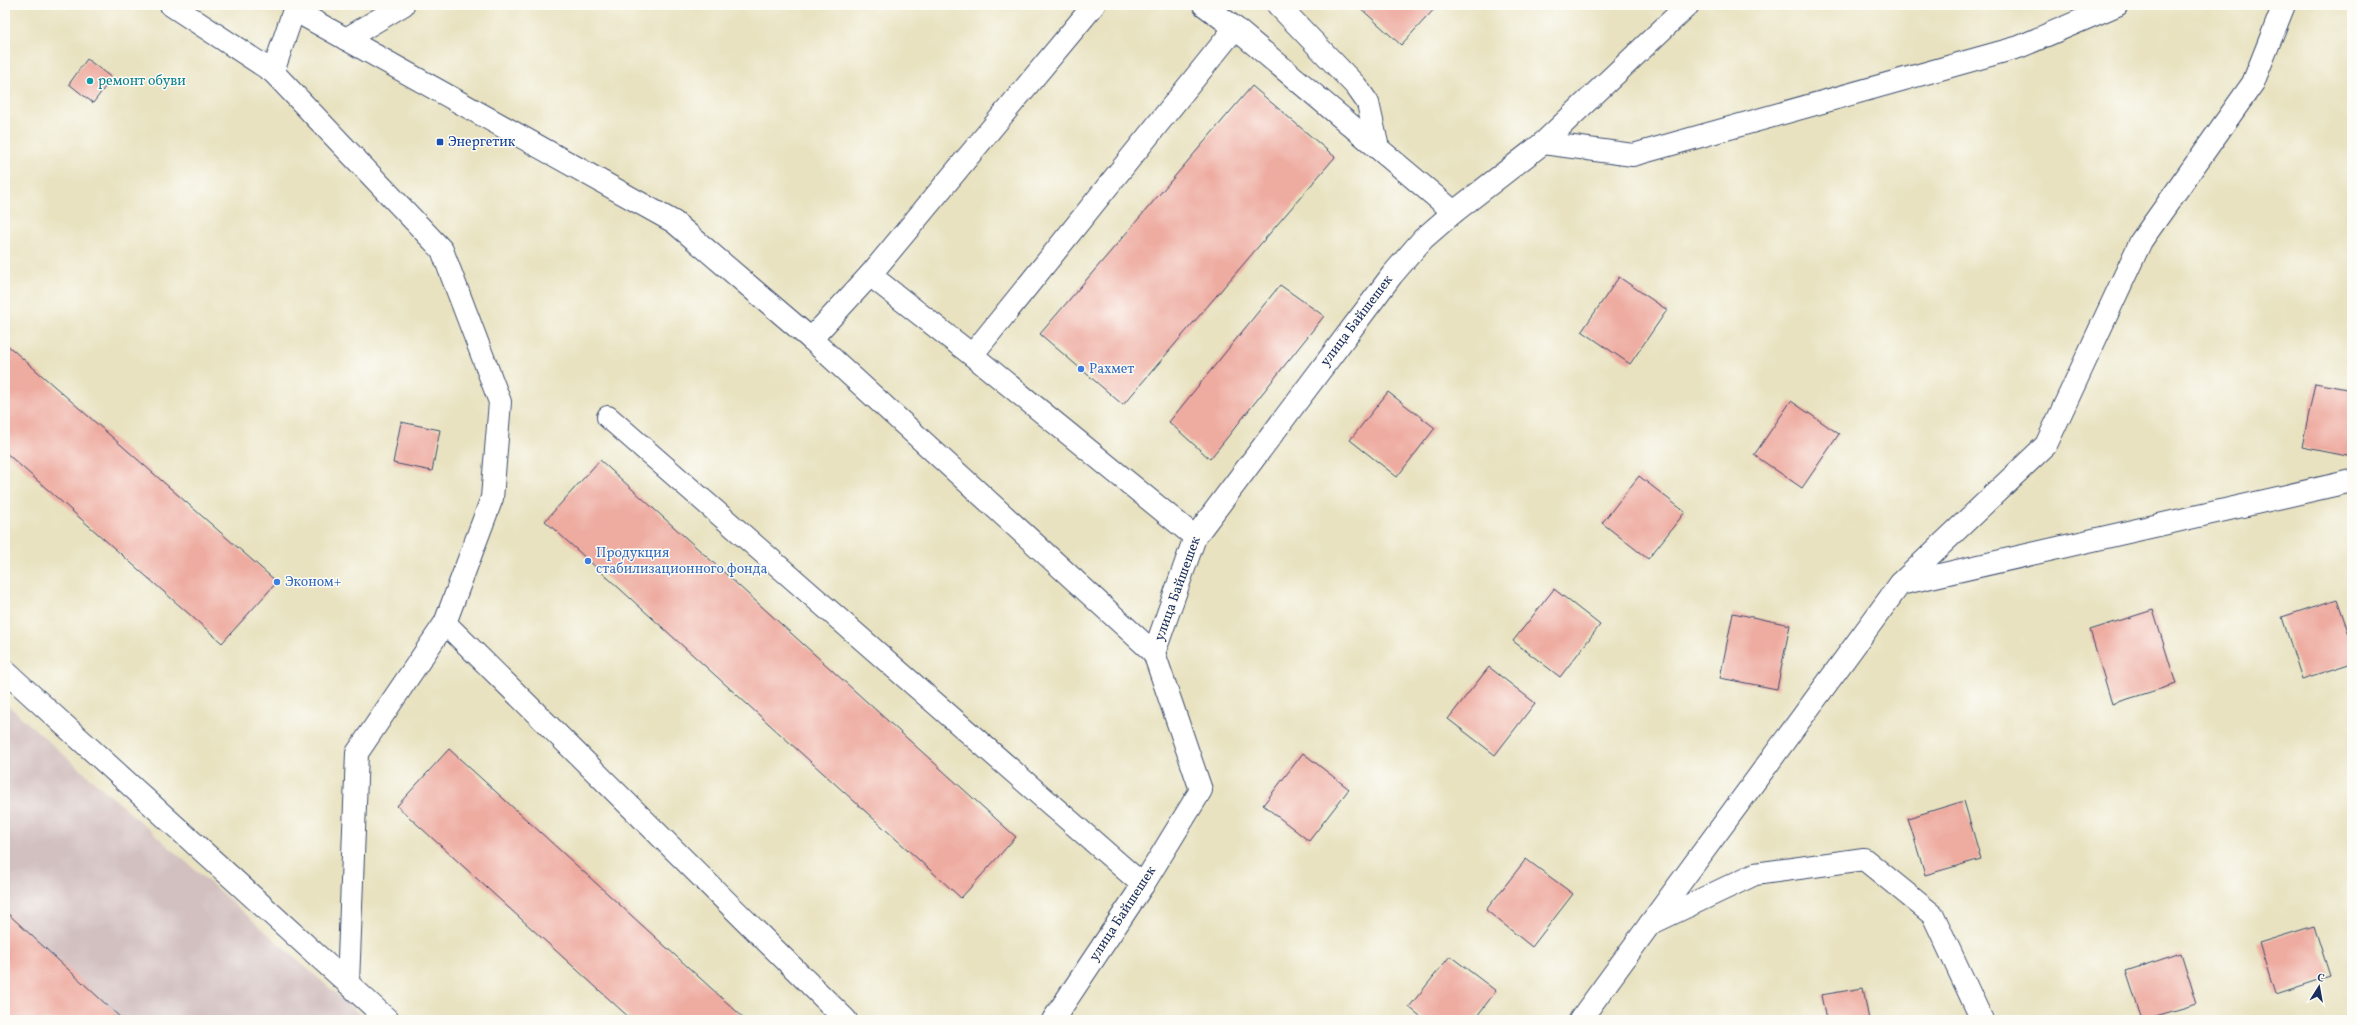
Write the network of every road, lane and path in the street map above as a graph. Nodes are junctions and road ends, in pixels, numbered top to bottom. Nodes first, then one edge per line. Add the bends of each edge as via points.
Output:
1 (171, 5) edge
2 (402, 5) edge
3 (1094, 5) edge
4 (1204, 5) edge
5 (1278, 5) edge
6 (1688, 5) edge
7 (2117, 5) edge
8 (2284, 5) edge
9 (293, 8) edge
10 (1235, 28) junction
11 (346, 39) junction
12 (273, 72) junction
13 (1542, 143) junction
14 (1378, 148) junction
15 (1454, 212) junction
16 (870, 275) junction
17 (811, 339) junction
18 (972, 355) junction
19 (608, 417) dead end
20 (2352, 481) edge
21 (1195, 537) junction
22 (1900, 584) junction
23 (445, 623) junction
24 (1154, 652) junction
25 (5, 671) edge
26 (1143, 885) junction
27 (1650, 924) junction
28 (348, 982) junction
29 (388, 1020) edge
30 (846, 1020) edge
31 (1052, 1020) edge
32 (1580, 1020) edge
33 (1982, 1020) edge

1 - 12 street
2 - 11 street
3 - 16 street
4 - 10 street
5 - 14 street via 1356,86 1368,104
6 - 13 street, улица Байшешек
7 - 13 street via 2019,47 1633,155
8 - 22 street via 2253,83 2141,241 2046,445
9 - 11 street
9 - 12 street
10 - 14 street
10 - 18 street
11 - 17 street via 674,222
12 - 23 street via 442,250 500,402 492,498
13 - 15 street, улица Байшешек
14 - 15 street
15 - 21 street, улица Байшешек via 1423,239 1392,275
16 - 17 street
16 - 18 street
17 - 24 street
18 - 21 street
19 - 26 street
20 - 22 street
21 - 24 street, улица Байшешек
22 - 27 street
23 - 28 street via 357,753
23 - 30 street
24 - 26 street, улица Байшешек via 1201,790
25 - 28 street
26 - 31 street, улица Байшешек
27 - 32 street
27 - 33 street via 1755,874 1864,859 1934,915
28 - 29 street

